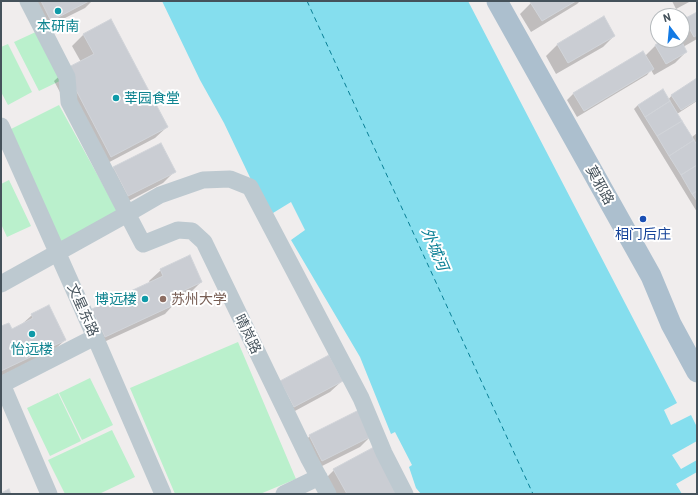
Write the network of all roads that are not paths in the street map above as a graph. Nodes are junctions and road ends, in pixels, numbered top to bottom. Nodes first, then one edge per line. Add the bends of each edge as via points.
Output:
1 (28, 1) edge
2 (497, 1) edge
3 (1, 126) edge
4 (127, 214) junction
5 (58, 253) junction
6 (1, 284) edge
7 (95, 337) junction
8 (697, 372) edge
9 (2, 385) edge
10 (319, 477) junction
11 (49, 494) edge
12 (163, 494) edge
13 (284, 494) edge
14 (328, 494) edge
15 (404, 494) edge

1 - 4 lane via 67,77 69,102
2 - 8 main road, 莫邪路 via 651,276 671,324
3 - 5 lane, 文星东路
4 - 5 lane
4 - 10 lane, 晴岚路 via 143,244 178,230 192,232 204,242
4 - 15 lane via 160,195 203,180 230,179 250,187 361,398
5 - 6 lane
5 - 7 lane, 文星东路
7 - 9 lane
7 - 12 lane, 文星东路
9 - 11 lane
10 - 13 lane
10 - 14 lane, 晴岚路

